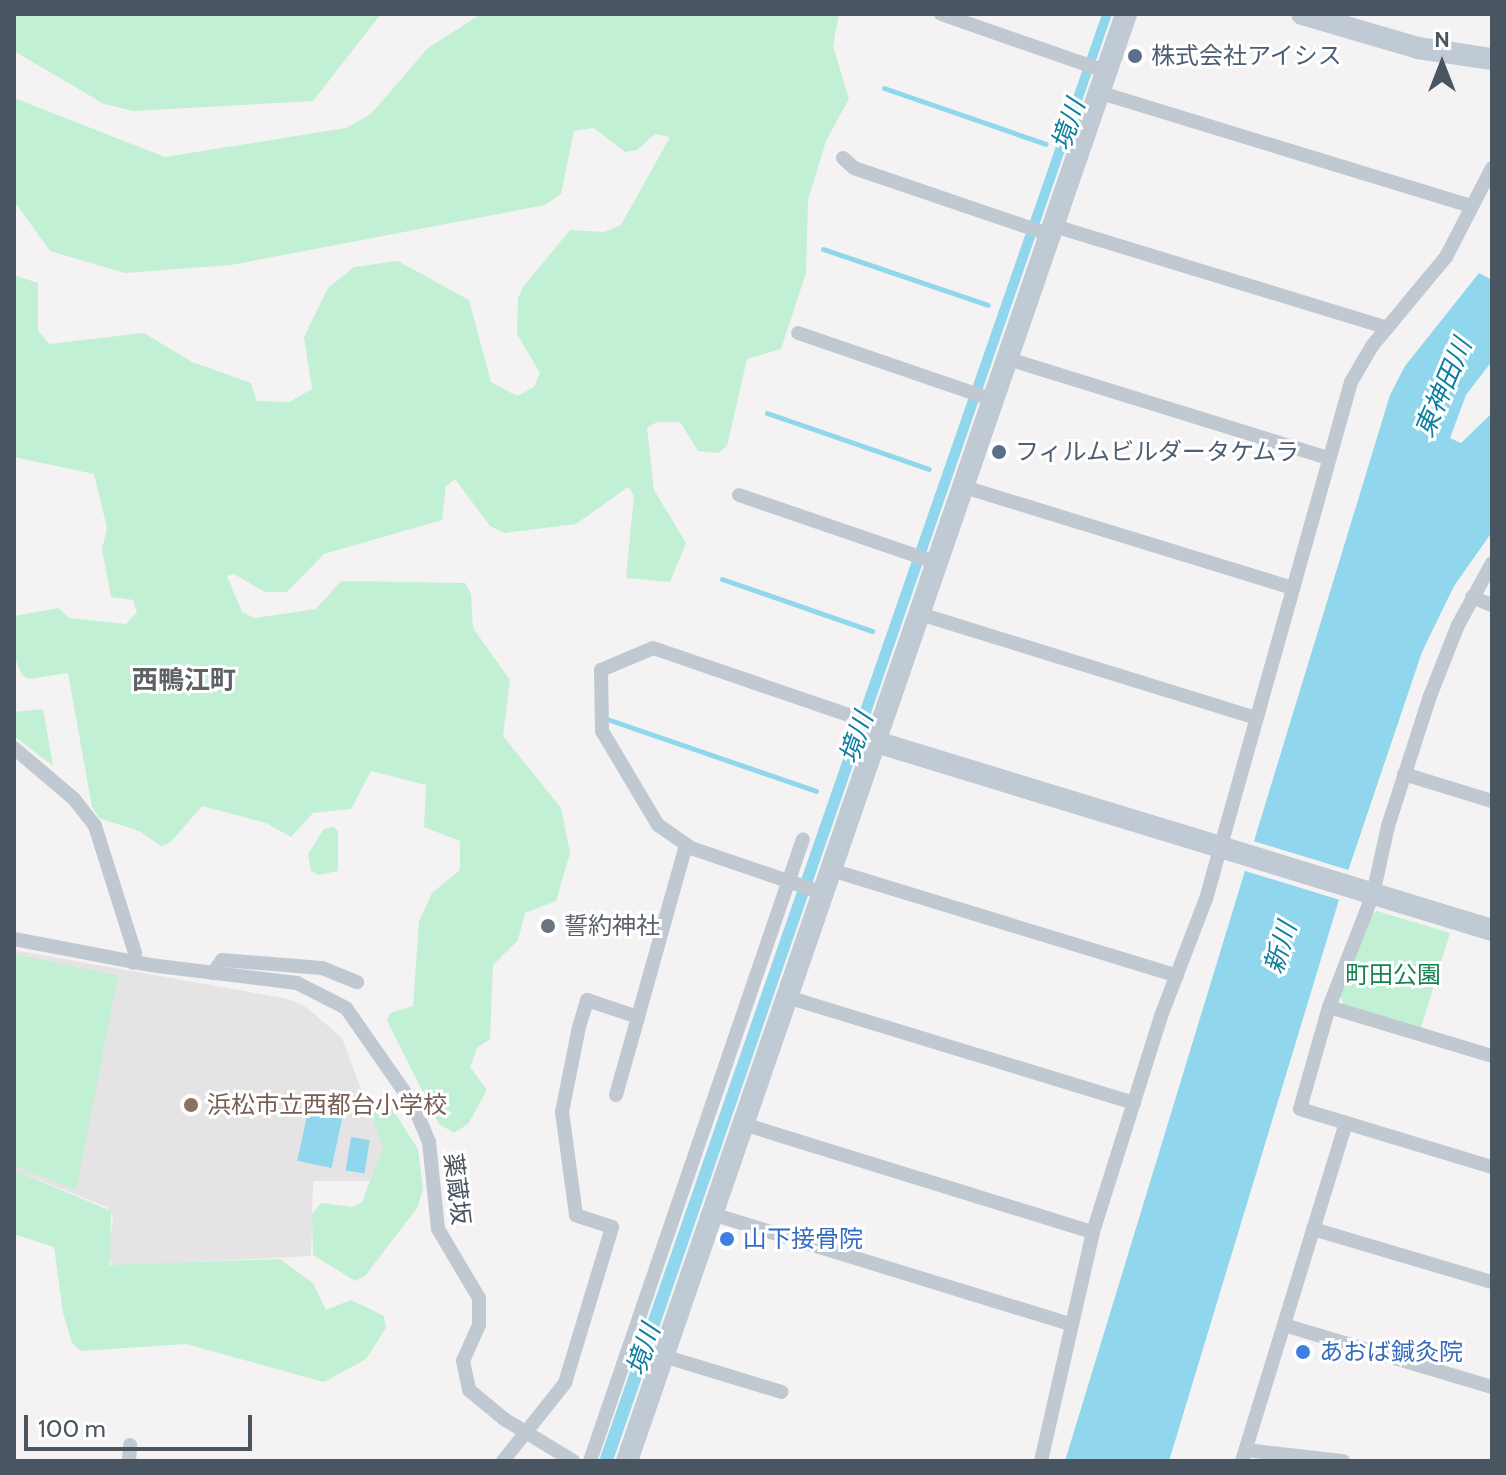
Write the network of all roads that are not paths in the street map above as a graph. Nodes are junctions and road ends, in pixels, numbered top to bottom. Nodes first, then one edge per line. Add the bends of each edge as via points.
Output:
1 (941, 14) edge
2 (1126, 14) edge
3 (1302, 14) edge
4 (1492, 59) edge
5 (1100, 77) junction
6 (843, 158) dead end
7 (1492, 168) edge
8 (1470, 206) junction
9 (1047, 230) junction
10 (1388, 328) junction
11 (798, 333) dead end
12 (1005, 358) junction
13 (987, 398) junction
14 (1329, 458) junction
15 (961, 486) junction
16 (739, 495) dead end
17 (930, 560) junction
18 (1492, 563) edge
19 (1293, 588) junction
20 (1472, 597) junction
21 (1492, 605) edge
22 (917, 613) junction
23 (1254, 717) junction
24 (873, 729) junction
25 (14, 748) edge
26 (1404, 774) junction
27 (1492, 801) edge
28 (803, 839) dead end
29 (686, 845) junction
30 (1228, 850) junction
31 (828, 869) junction
32 (791, 882) junction
33 (816, 891) junction
34 (1365, 892) junction
35 (1492, 930) edge
36 (14, 939) edge
37 (133, 963) junction
38 (213, 973) junction
39 (1177, 976) junction
40 (357, 982) dead end
41 (784, 996) junction
42 (1329, 1007) junction
43 (638, 1017) junction
44 (1492, 1056) edge
45 (616, 1095) dead end
46 (1134, 1103) junction
47 (740, 1123) junction
48 (1346, 1123) junction
49 (1492, 1167) edge
50 (709, 1213) junction
51 (1313, 1229) junction
52 (1093, 1232) junction
53 (1492, 1282) edge
54 (1070, 1324) junction
55 (1284, 1325) junction
56 (660, 1355) junction
57 (1492, 1387) edge
58 (782, 1392) dead end
59 (525, 1431) junction
60 (130, 1445) dead end
61 (1244, 1456) edge
62 (129, 1461) edge
63 (503, 1461) edge
64 (573, 1461) edge
65 (590, 1461) edge
66 (627, 1461) edge
67 (1041, 1461) edge
68 (1343, 1461) edge

1 - 5 street via 1081,62
2 - 5 street
3 - 4 street via 1418,48
5 - 8 street
5 - 9 street
6 - 9 street via 854,168
7 - 8 street
8 - 10 street via 1440,267
9 - 10 street
9 - 12 street
10 - 14 street via 1351,382
11 - 13 street
12 - 13 street
12 - 14 street
13 - 15 street
14 - 19 street
15 - 17 street
15 - 19 street
16 - 17 street
17 - 22 street
18 - 20 street
19 - 23 street
20 - 21 street
20 - 26 street
22 - 23 street
22 - 24 street
23 - 30 street
24 - 29 street via 852,716 653,648 605,665 600,704 604,736 650,815
24 - 30 street
24 - 31 street
25 - 37 street via 74,799 95,826
26 - 27 street
26 - 34 street
28 - 32 street
29 - 32 street
29 - 43 street
30 - 34 street
30 - 39 street
31 - 33 street
31 - 39 street
32 - 33 street
32 - 65 street
33 - 41 street
34 - 35 street
34 - 42 street
36 - 37 street, 薬蔵坂
37 - 38 street, 薬蔵坂
38 - 40 street via 222,960 322,968
38 - 59 street, 薬蔵坂 via 310,987 346,1008 364,1028 419,1116 432,1155 438,1229 479,1298 479,1325 463,1361 464,1381 485,1407
39 - 46 street
41 - 46 street
41 - 47 street
42 - 44 street
42 - 48 street via 1300,1109
43 - 45 street
43 - 59 street via 587,1000 579,1027 562,1112 576,1215 612,1227 565,1383
46 - 52 street
47 - 50 street
47 - 52 street
48 - 49 street
48 - 51 street
50 - 54 street
50 - 56 street
51 - 53 street
51 - 55 street
52 - 54 street
54 - 67 street
55 - 57 street
55 - 61 street
56 - 58 street
56 - 66 street
59 - 63 street
59 - 64 street, 薬蔵坂
60 - 62 street
61 - 68 street

